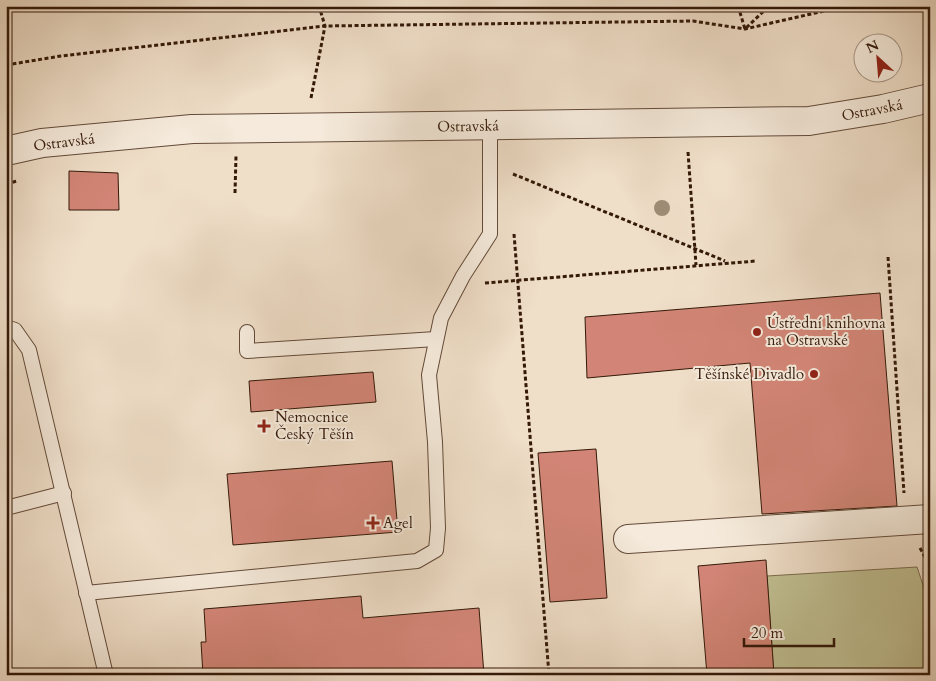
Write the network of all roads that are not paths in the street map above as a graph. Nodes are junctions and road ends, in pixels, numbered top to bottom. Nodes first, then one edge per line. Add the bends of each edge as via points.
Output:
1 (930, 98) edge
2 (490, 125) junction
3 (6, 151) edge
4 (6, 327) edge
5 (247, 332) dead end
6 (436, 339) junction
7 (64, 493) junction
8 (6, 508) edge
9 (918, 520) edge
10 (628, 539) dead end
11 (86, 592) junction
12 (106, 675) edge

1 - 2 street, Ostravská via 809,121
2 - 3 street, Ostravská via 192,129 42,143
2 - 6 lane via 490,234 441,318
4 - 7 lane via 15,330 29,350
5 - 6 lane via 247,351
6 - 11 lane via 429,375 435,442 436,550 417,561
7 - 8 lane
7 - 11 lane
9 - 10 street
11 - 12 lane

